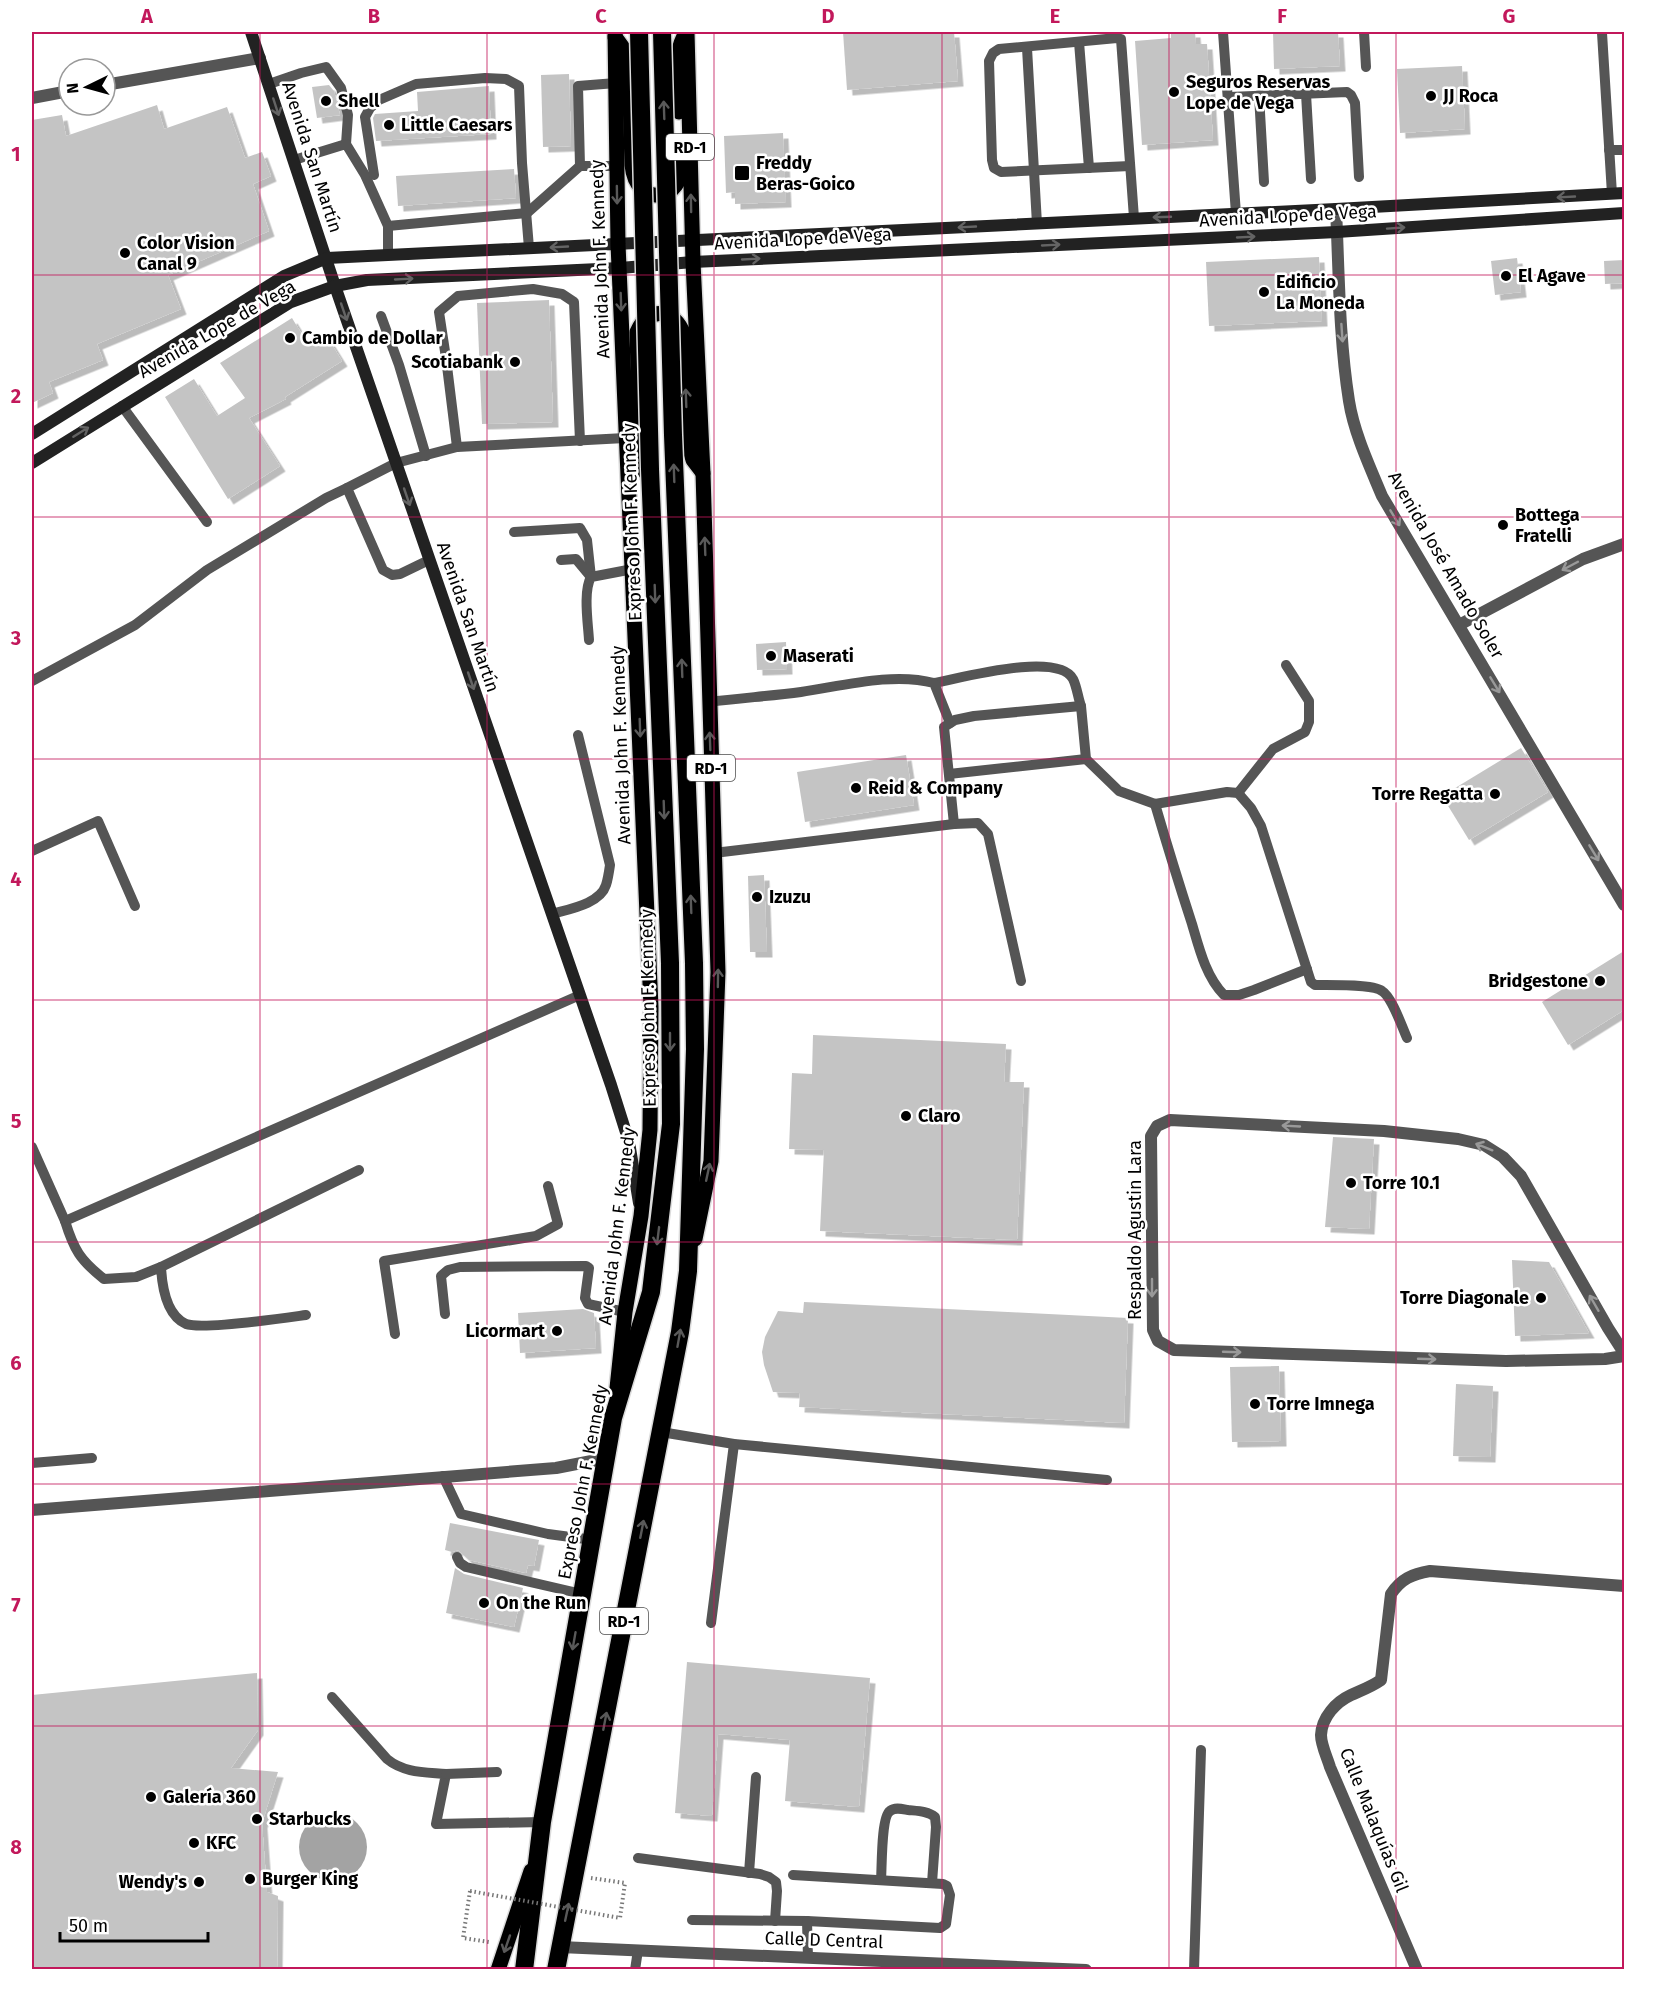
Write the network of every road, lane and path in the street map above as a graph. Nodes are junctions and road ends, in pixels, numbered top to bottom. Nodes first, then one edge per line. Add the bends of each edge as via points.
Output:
1 (251, 32) edge
2 (639, 32) edge
3 (662, 32) edge
4 (687, 32) edge
5 (1223, 32) edge
6 (1364, 32) edge
7 (1602, 33) dead end
8 (615, 34) edge
9 (1079, 42) junction
10 (1027, 48) junction
11 (260, 58) junction
12 (1366, 67) dead end
13 (117, 83) edge
14 (269, 84) junction
15 (616, 84) junction
16 (57, 93) edge
17 (1306, 94) junction
18 (1259, 95) junction
19 (1228, 97) junction
20 (32, 98) edge
21 (346, 144) junction
22 (1609, 150) junction
23 (1624, 150) edge
24 (294, 160) junction
25 (580, 166) junction
26 (617, 166) junction
27 (1130, 166) junction
28 (1089, 168) junction
29 (1033, 171) junction
30 (375, 175) dead end
31 (1359, 177) dead end
32 (1311, 179) dead end
33 (1264, 182) dead end
34 (1618, 194) edge
35 (1336, 209) junction
36 (527, 213) junction
37 (1624, 213) edge
38 (1236, 214) junction
39 (1134, 218) junction
40 (1037, 224) junction
41 (388, 226) junction
42 (1337, 232) junction
43 (692, 241) junction
44 (618, 244) junction
45 (529, 248) junction
46 (388, 255) junction
47 (327, 258) junction
48 (693, 262) junction
49 (620, 268) junction
50 (457, 276) junction
51 (335, 286) junction
52 (458, 296) junction
53 (381, 316) dead end
54 (122, 406) junction
55 (32, 434) edge
56 (625, 438) junction
57 (580, 441) junction
58 (457, 447) junction
59 (426, 456) junction
60 (32, 463) edge
61 (396, 463) junction
62 (703, 473) junction
63 (629, 478) junction
64 (347, 488) junction
65 (207, 522) dead end
66 (514, 532) dead end
67 (1624, 544) edge
68 (429, 560) junction
69 (561, 560) dead end
70 (633, 568) junction
71 (591, 577) junction
72 (1459, 624) junction
73 (589, 640) dead end
74 (1286, 666) dead end
75 (32, 681) edge
76 (934, 683) junction
77 (709, 702) junction
78 (1080, 706) junction
79 (950, 723) junction
80 (578, 735) dead end
81 (1086, 759) junction
82 (949, 774) junction
83 (1238, 793) junction
84 (1155, 804) junction
85 (954, 824) junction
86 (32, 850) edge
87 (714, 852) junction
88 (1624, 905) edge
89 (135, 906) dead end
90 (552, 914) junction
91 (1307, 969) junction
92 (1021, 981) dead end
93 (580, 995) junction
94 (1407, 1038) dead end
95 (32, 1147) edge
96 (358, 1170) dead end
97 (548, 1186) dead end
98 (641, 1216) junction
99 (65, 1221) junction
100 (161, 1267) junction
101 (688, 1271) junction
102 (625, 1312) junction
103 (445, 1314) dead end
104 (306, 1315) dead end
105 (395, 1334) dead end
106 (1624, 1355) edge
107 (613, 1418) junction
108 (661, 1432) junction
109 (734, 1443) junction
110 (92, 1458) dead end
111 (607, 1458) junction
112 (32, 1463) edge
113 (443, 1476) junction
114 (1107, 1480) dead end
115 (32, 1510) edge
116 (593, 1540) junction
117 (457, 1557) dead end
118 (1624, 1586) edge
119 (582, 1594) junction
120 (711, 1623) dead end
121 (332, 1697) dead end
122 (1201, 1750) dead end
123 (497, 1772) dead end
124 (446, 1774) junction
125 (756, 1777) dead end
126 (542, 1822) junction
127 (538, 1848) junction
128 (638, 1858) dead end
129 (749, 1873) junction
130 (793, 1875) dead end
131 (575, 1876) junction
132 (881, 1880) junction
133 (932, 1883) junction
134 (692, 1920) dead end
135 (776, 1921) junction
136 (807, 1921) junction
137 (507, 1945) junction
138 (560, 1947) junction
139 (638, 1950) junction
140 (808, 1958) junction
141 (498, 1970) edge
142 (524, 1970) edge
143 (556, 1970) edge
144 (635, 1970) edge
145 (1086, 1970) edge
146 (1194, 1970) edge
147 (1417, 1970) edge

1 - 11 main road, Avenida San Martín
2 -> 107 highway, Expreso John F. Kennedy / RD-1, bridge via 650,470 670,963 671,1124 651,1292
101 -> 3 highway, RD-1, bridge via 694,963
4 - 8 main road via 676,61 682,172 674,189 658,196 640,188 633,174 629,64
43 -> 4 main road, RD-1
5 - 19 lane
6 - 12 lane
7 - 22 lane
8 - 15 main road, Avenida John F. Kennedy / RD-1
9 - 10 lane
9 - 27 lane via 1121,39
9 - 28 lane
10 - 29 lane
10 - 29 lane via 999,49 989,61 992,159 994,168 1001,172
11 - 13 street
11 - 14 main road, Avenida San Martín
14 - 21 lane via 326,67 341,88 348,116
14 -> 24 main road, Avenida San Martín
15 - 25 lane via 578,86
15 - 26 main road, Avenida John F. Kennedy / RD-1
16 - 20 street
17 - 18 lane
17 - 31 lane via 1351,95 1355,103
17 - 32 lane
18 - 19 lane
18 - 33 lane
19 - 38 lane
21 - 24 lane
21 - 41 lane
22 - 23 lane
22 - 34 lane
24 - 47 main road, Avenida San Martín
25 - 26 lane
25 - 36 lane
26 -> 44 main road, Avenida John F. Kennedy / RD-1
27 - 28 lane
27 - 39 lane
28 - 29 lane
29 - 40 lane
30 - 36 lane via 365,117 379,100 416,84 506,79 519,86
34 -> 35 main road, Avenida Lope de Vega
35 - 38 main road, Avenida Lope de Vega
35 - 42 street, Avenida José Amado Soler
36 - 41 lane
36 - 45 lane
42 -> 37 main road, Avenida Lope de Vega
38 -> 39 main road, Avenida Lope de Vega
39 - 40 main road, Avenida Lope de Vega
40 -> 43 main road, Avenida Lope de Vega
41 - 46 lane
48 -> 42 main road, Avenida Lope de Vega
42 -> 72 street, Avenida José Amado Soler via 1349,403 1362,445 1382,496
43 - 44 main road, Avenida Lope de Vega
43 - 48 main road, RD-1
44 -> 45 main road, Avenida Lope de Vega
44 - 49 main road, Avenida John F. Kennedy / RD-1
45 - 46 main road, Avenida Lope de Vega
46 - 47 main road, Avenida Lope de Vega
47 - 51 main road, Avenida San Martín
47 - 55 main road, Avenida Lope de Vega via 284,276
48 - 49 main road, Avenida Lope de Vega
48 - 62 main road, RD-1
49 - 50 main road, Avenida Lope de Vega
49 -> 56 main road, Avenida John F. Kennedy / RD-1
51 -> 50 main road, Avenida Lope de Vega via 367,280
50 - 52 lane
51 - 54 main road, Avenida Lope de Vega via 291,302
51 -> 61 main road, Avenida San Martín
52 - 57 lane via 533,289 562,294 574,302
52 - 58 lane via 439,312
53 - 59 lane
60 -> 54 main road, Avenida Lope de Vega
54 - 65 lane
56 - 57 lane
56 - 63 main road, Avenida John F. Kennedy / RD-1
57 - 58 lane
58 - 59 lane
59 - 61 lane
61 - 64 lane
61 -> 68 main road, Avenida San Martín
62 -> 63 main road via 693,460 688,443 684,335 676,318 660,314 647,317 637,332 640,451 636,469
77 -> 62 main road, RD-1
63 - 70 main road, Avenida John F. Kennedy / RD-1
64 - 68 lane via 383,570 400,574
64 - 75 lane via 207,570 135,625
66 - 71 lane via 580,528 587,540
67 -> 72 street via 1583,559
68 -> 90 main road, Avenida San Martín
69 - 71 lane via 576,559
70 - 71 lane
70 -> 98 main road, Avenida John F. Kennedy / RD-1 via 651,1007 650,1130
71 - 73 lane via 587,583
72 -> 88 street, Avenida José Amado Soler
74 - 83 lane via 1309,701 1309,722 1305,732 1273,749
76 - 77 lane via 917,679 868,682
76 - 78 lane via 1028,665 1059,668 1073,678
76 - 79 lane
87 -> 77 main road, RD-1
78 - 79 lane via 974,716
78 - 81 lane
79 - 82 lane via 944,727
80 - 90 lane via 609,865 608,878 600,896
81 - 82 lane
81 - 84 lane via 1119,791
82 - 85 lane
83 - 84 lane
83 - 91 lane via 1261,826
84 - 91 lane via 1203,960 1217,988 1224,995 1239,995
85 - 87 lane
85 - 92 lane via 978,823 988,834
86 - 89 lane via 98,821
101 -> 87 main road, RD-1 via 711,1161 718,972
90 - 93 main road, Avenida San Martín
91 - 94 lane via 1315,985 1382,990
93 - 98 main road, Avenida San Martín via 629,1142
93 - 99 lane
95 - 99 lane
96 - 100 lane
97 - 105 lane via 558,1224 536,1236 384,1261
98 - 102 main road, Avenida John F. Kennedy / RD-1
99 - 100 lane via 72,1244 86,1264 104,1279 136,1277
100 - 104 lane via 167,1301 186,1324 207,1326
108 -> 101 highway, RD-1
102 - 103 lane via 588,1304 586,1266 460,1267 441,1276
102 - 107 main road, Avenida John F. Kennedy / RD-1
106 -> 106 street, Respaldo Agustin Lara via 1521,1176 1503,1157 1484,1145 1384,1131 1170,1120 1157,1126 1151,1136 1153,1330 1158,1341 1174,1350 1506,1361 1605,1359
107 - 111 highway, Expreso John F. Kennedy / RD-1
108 - 109 lane
131 -> 108 highway, RD-1
109 - 114 lane
109 - 120 lane
110 - 112 lane
111 - 113 street via 556,1468
111 - 116 highway, Expreso John F. Kennedy / RD-1
113 - 115 street
113 - 116 lane via 461,1514
116 - 119 highway, Expreso John F. Kennedy / RD-1
117 - 119 lane via 466,1568
118 - 147 street, Calle Malaquías Gil via 1430,1571 1415,1573 1399,1582 1391,1594 1381,1680 1336,1704 1325,1719 1321,1735 1330,1767
119 -> 126 highway, Expreso John F. Kennedy / RD-1
121 - 124 lane via 397,1767
122 - 146 lane
123 - 124 lane
124 - 126 lane via 436,1824
125 - 129 lane
126 - 127 highway, Expreso John F. Kennedy / RD-1
127 -> 137 main road, RD-1
127 - 142 highway, Expreso John F. Kennedy / RD-1
128 - 129 lane
129 - 135 lane via 776,1882
130 - 132 lane
131 - 137 path, bridge via 625,1883 620,1918 470,1891 463,1938
138 -> 131 highway, RD-1
132 - 133 lane
132 - 133 lane via 884,1823 887,1813 898,1808 935,1817
133 - 136 lane via 947,1886 950,1894 946,1924 940,1928
134 - 135 lane
135 - 136 lane
136 - 140 lane
137 - 141 main road, RD-1
138 - 139 street, Calle D Central
138 - 143 highway, RD-1
139 - 140 street, Calle D Central
139 - 144 lane
140 - 145 street, Calle D Central

